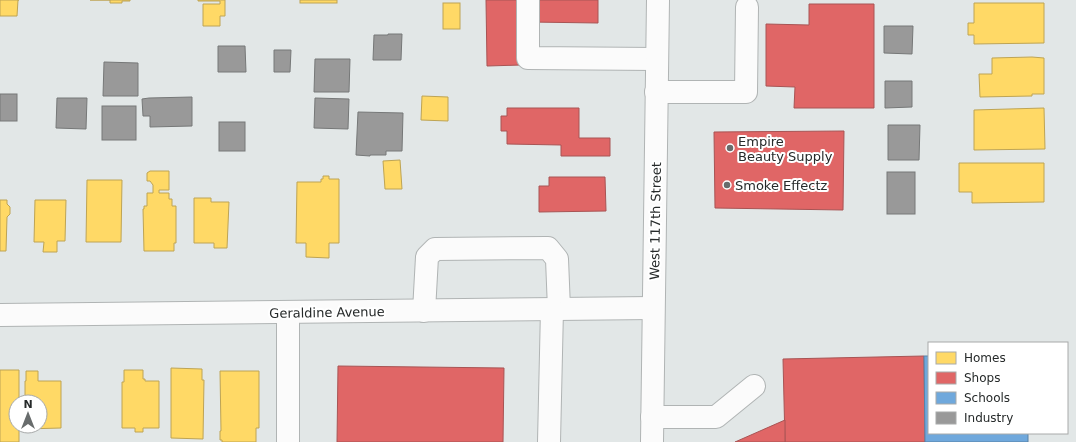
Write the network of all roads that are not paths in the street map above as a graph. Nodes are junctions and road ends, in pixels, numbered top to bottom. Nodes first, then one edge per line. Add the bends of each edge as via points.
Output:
1 (528, 0) edge
2 (658, 0) edge
3 (747, 7) dead end
4 (656, 59) junction
5 (656, 92) junction
6 (654, 308) junction
7 (556, 309) junction
8 (424, 311) junction
9 (288, 312) junction
10 (0, 315) edge
11 (754, 386) dead end
12 (652, 417) junction
13 (288, 442) edge
14 (549, 442) edge
15 (652, 442) edge

1 - 4 street via 528,58
2 - 4 street, West 117th Street
3 - 5 street via 746,92
4 - 5 street, West 117th Street
5 - 6 street, West 117th Street
6 - 7 street, Geraldine Avenue
6 - 12 street, West 117th Street
7 - 8 street, Geraldine Avenue
7 - 8 street via 557,259 548,248 435,249 427,257
7 - 14 street
8 - 9 street, Geraldine Avenue
9 - 10 street, Geraldine Avenue
9 - 13 street
11 - 12 street via 716,417
12 - 15 street, West 117th Street

